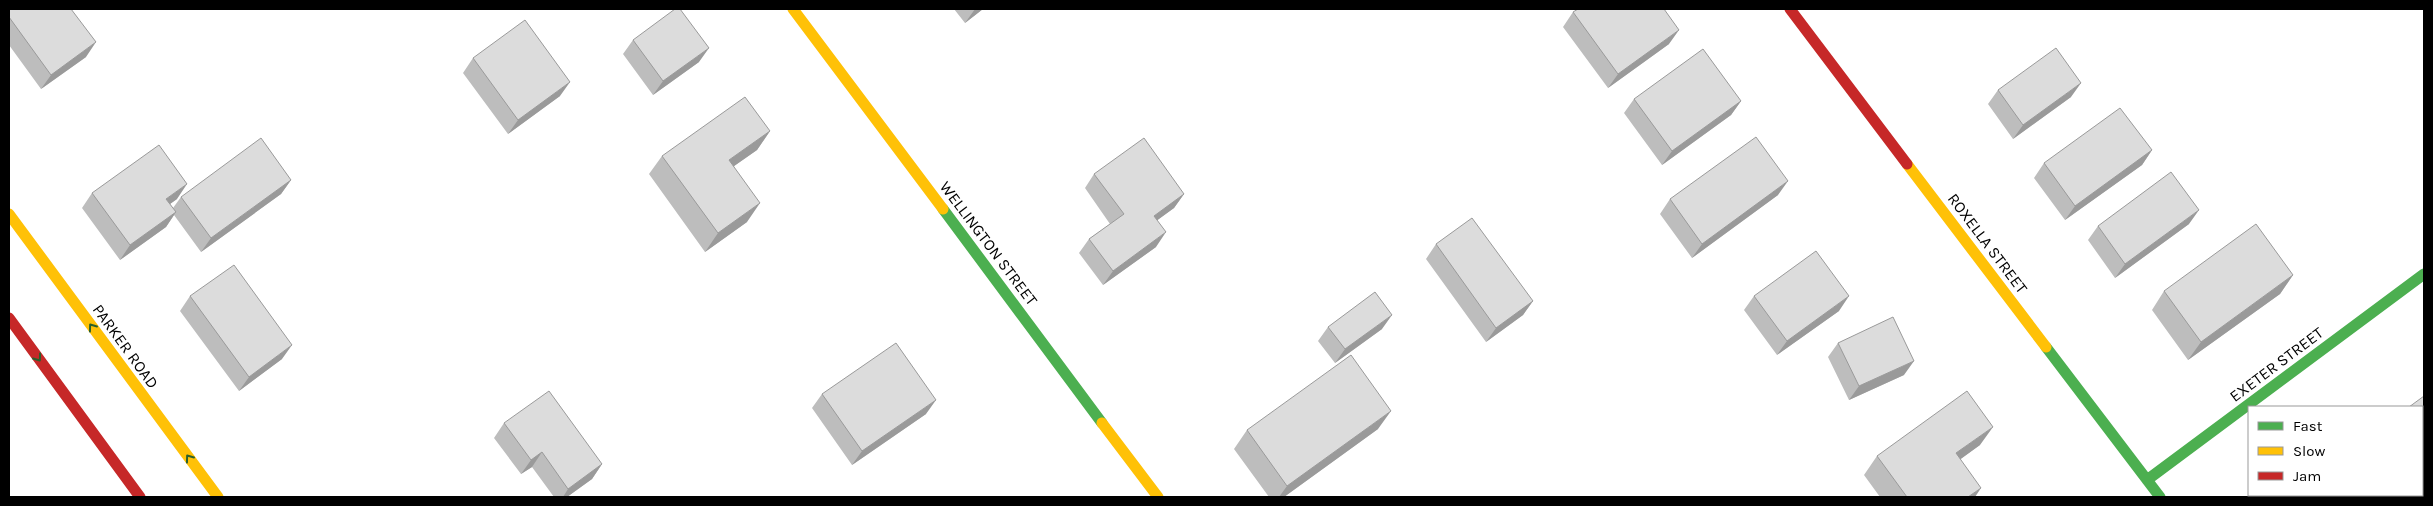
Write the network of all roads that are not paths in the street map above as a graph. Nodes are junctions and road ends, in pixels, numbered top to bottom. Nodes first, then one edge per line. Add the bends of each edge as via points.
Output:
1 (794, 9) edge
2 (1790, 9) edge
3 (9, 214) edge
4 (2424, 274) edge
5 (9, 318) edge
6 (2147, 480) junction
7 (140, 497) edge
8 (218, 497) edge
9 (1158, 497) edge
10 (2160, 497) edge

1 - 9 street, WELLINGTON STREET
2 - 6 street, ROXELLA STREET
8 -> 3 street, PARKER ROAD
4 - 6 street, EXETER STREET
5 -> 7 street
6 - 10 street, ROXELLA STREET

